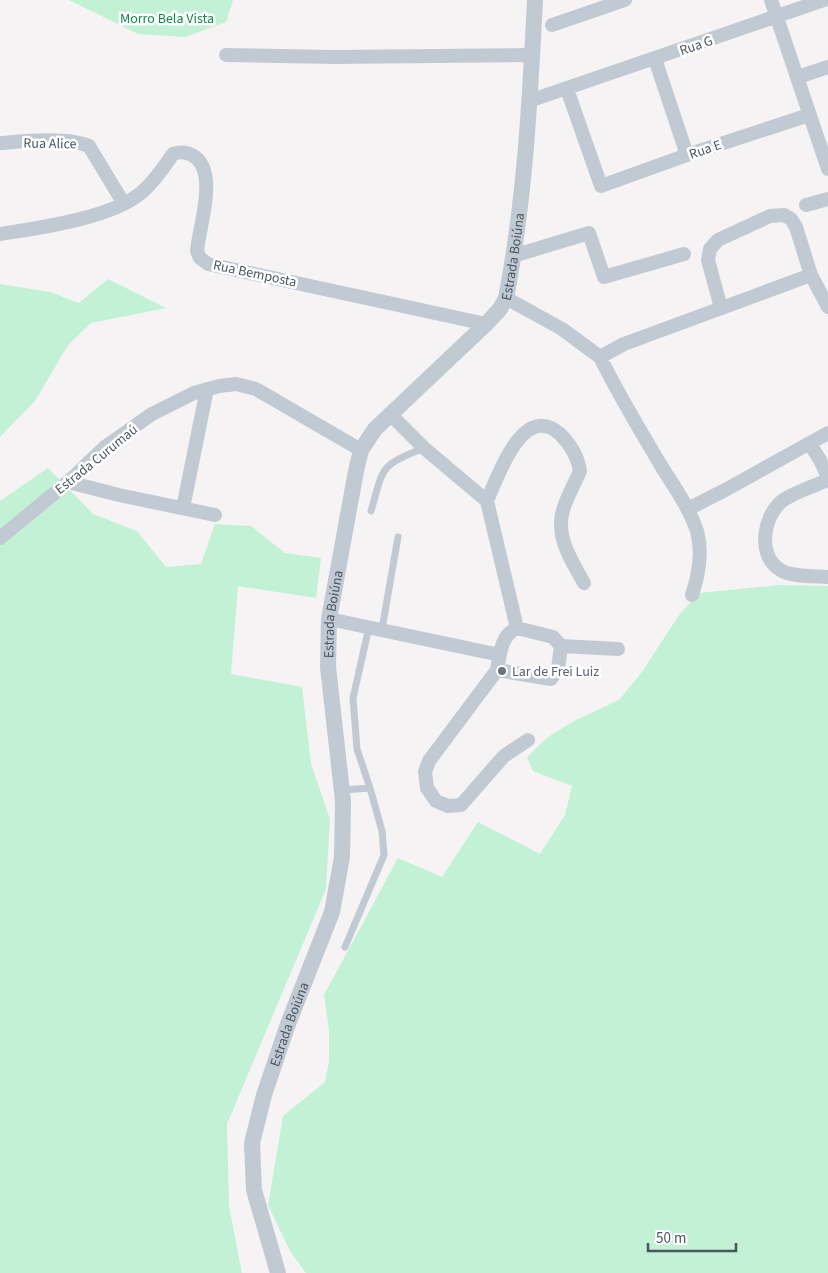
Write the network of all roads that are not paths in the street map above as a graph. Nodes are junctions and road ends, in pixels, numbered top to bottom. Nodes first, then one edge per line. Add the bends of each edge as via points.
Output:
1 (535, 0) edge
2 (625, 0) edge
3 (771, 0) edge
4 (824, 0) edge
5 (777, 16) junction
6 (552, 25) dead end
7 (532, 55) junction
8 (226, 56) dead end
9 (655, 59) junction
10 (828, 67) edge
11 (798, 77) junction
12 (567, 89) junction
13 (528, 101) junction
14 (809, 115) junction
15 (823, 136) edge
16 (2, 144) dead end
17 (687, 155) junction
18 (828, 169) edge
19 (828, 199) edge
20 (124, 204) junction
21 (806, 206) dead end
22 (0, 234) edge
23 (684, 254) dead end
24 (513, 256) junction
25 (811, 276) junction
26 (506, 298) junction
27 (828, 307) edge
28 (721, 308) junction
29 (486, 324) junction
30 (600, 357) junction
31 (207, 389) junction
32 (390, 414) junction
33 (828, 433) edge
34 (810, 444) junction
35 (424, 448) junction
36 (362, 450) junction
37 (828, 479) edge
38 (68, 482) junction
39 (487, 500) junction
40 (183, 508) junction
41 (688, 509) junction
42 (371, 511) dead end
43 (215, 515) dead end
44 (0, 538) edge
45 (398, 538) dead end
46 (828, 577) edge
47 (584, 583) dead end
48 (692, 595) dead end
49 (329, 619) junction
50 (375, 628) junction
51 (517, 628) junction
52 (561, 646) junction
53 (618, 650) dead end
54 (500, 655) junction
55 (498, 670) junction
56 (528, 740) dead end
57 (370, 788) junction
58 (342, 790) junction
59 (345, 947) dead end
60 (278, 1273) edge

1 - 7 street, Estrada Boiúna
2 - 6 street
3 - 5 street
4 - 5 street, Rua G
5 - 9 street, Rua G
5 - 11 street
7 - 8 street
7 - 13 street, Estrada Boiúna
9 - 12 street, Rua G
9 - 17 street
10 - 11 street
11 - 14 street
12 - 13 street, Rua G
12 - 17 street, Rua E via 601,186
13 - 24 street, Estrada Boiúna via 520,212
14 - 15 street
14 - 17 street, Rua E
15 - 18 street
16 - 20 street, Rua Alice via 79,142 89,146
19 - 21 street
20 - 22 street, Rua Bemposta via 72,222
20 - 29 street, Rua Bemposta via 141,193 174,154 180,151 190,154 206,171 206,199 197,251 208,264
23 - 24 street via 604,277 589,234
24 - 26 street, Estrada Boiúna
25 - 27 street
25 - 28 street
25 - 28 street via 791,218 770,216 718,240 710,249 708,260
26 - 29 street, Estrada Boiúna
26 - 30 street via 562,329
28 - 30 street via 624,344
29 - 32 street, Estrada Boiúna
30 - 41 street via 619,395
31 - 36 street, Estrada Curumaú via 236,384 256,389
31 - 38 street, Estrada Curumaú via 152,414 105,447
31 - 40 street
32 - 35 street
32 - 36 street, Estrada Boiúna via 375,429
33 - 34 street
34 - 37 street
34 - 41 street
35 - 39 street
35 - 42 lane via 386,466
36 - 49 street, Estrada Boiúna via 352,488
37 - 46 street via 784,499 766,524 765,548 771,562 780,570
38 - 40 street
38 - 44 street, Estrada Curumaú
39 - 47 street via 517,440 533,427 554,429 568,442 579,465 580,471 562,513 561,533 564,546
39 - 51 street
40 - 43 street
41 - 48 street via 697,532 700,553 698,578
45 - 50 lane
49 - 50 street
49 - 58 street, Estrada Boiúna via 328,667
50 - 54 street
50 - 57 lane via 352,698 357,749
51 - 52 street via 552,637
51 - 54 street via 509,633
52 - 53 street
52 - 55 street via 558,669 551,679
54 - 55 street
55 - 56 street via 429,760 427,788 436,801 448,806 461,805 504,756
57 - 58 lane
57 - 59 lane via 382,831 384,855
58 - 60 street, Estrada Boiúna via 342,858 332,912 288,1024 252,1143 254,1190

